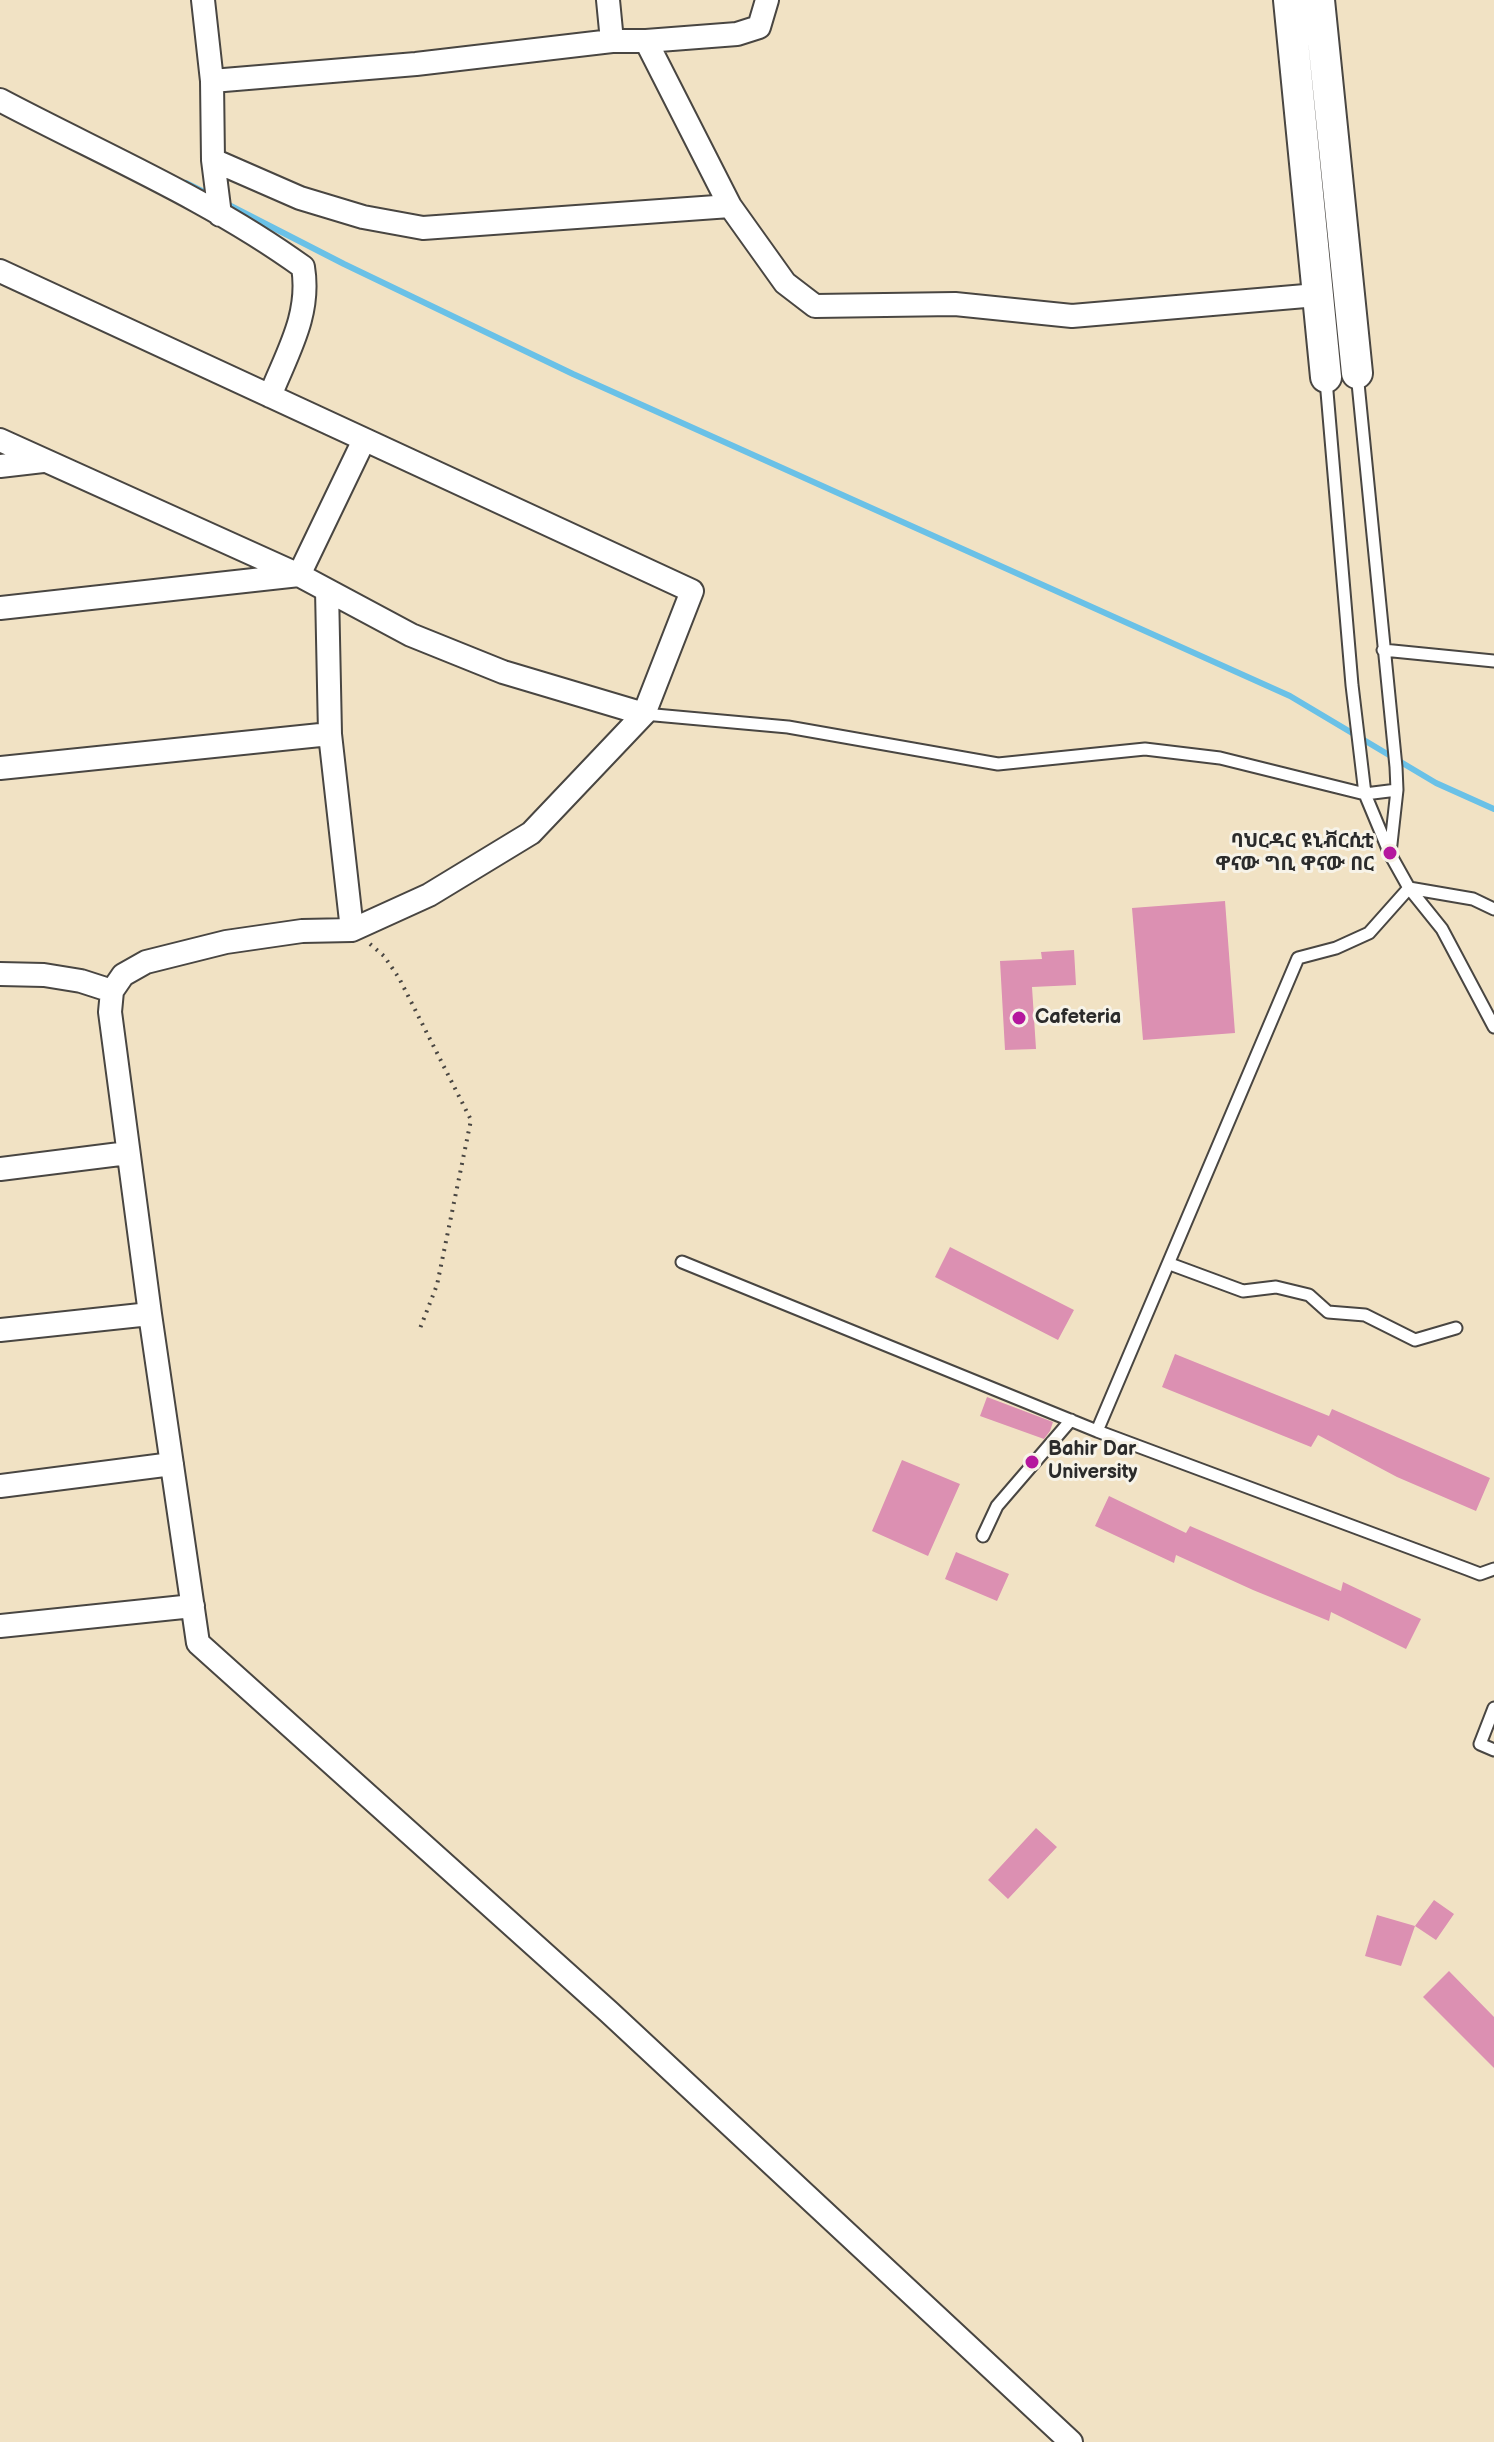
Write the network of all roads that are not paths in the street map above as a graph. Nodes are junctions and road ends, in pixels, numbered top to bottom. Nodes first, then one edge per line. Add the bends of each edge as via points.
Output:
1 (203, 0) edge
2 (608, 0) edge
3 (767, 0) edge
4 (1289, 0) edge
5 (1319, 0) edge
6 (612, 41) junction
7 (646, 41) junction
8 (212, 81) junction
9 (0, 100) edge
10 (213, 160) junction
11 (730, 206) junction
12 (220, 212) junction
13 (0, 271) edge
14 (1317, 295) junction
15 (1357, 373) joint
16 (1326, 377) joint
17 (270, 396) junction
18 (0, 440) edge
19 (364, 440) junction
20 (44, 461) junction
21 (0, 466) edge
22 (299, 575) junction
23 (327, 590) junction
24 (0, 608) edge
25 (1383, 650) junction
26 (1494, 661) edge
27 (644, 714) junction
28 (330, 734) junction
29 (0, 768) edge
30 (1397, 790) junction
31 (1365, 794) junction
32 (1390, 854) junction
33 (1409, 888) junction
34 (1494, 909) edge
35 (352, 930) junction
36 (0, 974) edge
37 (112, 991) junction
38 (1494, 1027) edge
39 (128, 1153) junction
40 (0, 1169) edge
41 (682, 1262) dead end
42 (1170, 1264) junction
43 (150, 1314) junction
44 (1456, 1328) dead end
45 (0, 1330) edge
46 (1071, 1420) junction
47 (1097, 1431) junction
48 (172, 1464) junction
49 (0, 1486) edge
50 (983, 1536) dead end
51 (1494, 1569) edge
52 (193, 1606) junction
53 (0, 1626) edge
54 (1494, 1708) edge
55 (1494, 1750) edge
56 (1071, 2442) edge

1 - 8 street
2 - 6 street
3 - 7 street via 759,27 737,34
4 - 14 street
5 - 15 street
6 - 7 street
6 - 8 street
7 - 11 street
8 - 10 street
9 - 12 street
10 - 11 street via 300,198 423,228
10 - 12 street
11 - 14 street via 785,283 815,306 955,304 1072,316
12 - 17 street via 303,267 303,316
13 - 17 street
14 - 16 street
15 - 25 lane
16 - 31 lane
17 - 19 street
18 - 20 street
19 - 22 street
19 - 27 street via 692,591
20 - 21 street
20 - 22 street
22 - 23 street
22 - 24 street
23 - 27 street via 411,635 503,672
23 - 28 street
25 - 26 lane
25 - 30 lane
27 - 31 lane via 788,727 998,764 1145,749 1220,758
27 - 35 street via 531,833 429,895
28 - 29 street
28 - 35 street
30 - 31 lane
30 - 32 lane
31 - 32 lane
32 - 33 lane
33 - 34 lane via 1473,899
33 - 38 lane via 1442,929
33 - 42 lane via 1369,933 1298,958
35 - 37 street via 302,931 212,945 146,962 123,975
36 - 37 street via 44,975
37 - 39 street via 110,1012
39 - 40 street
39 - 43 street
41 - 46 lane
42 - 44 lane via 1243,1291 1276,1287 1309,1295 1328,1312 1365,1315 1415,1340
42 - 47 lane
43 - 45 street
43 - 48 street
46 - 47 lane
46 - 50 lane via 997,1506
47 - 51 lane via 1480,1574
48 - 49 street
48 - 52 street
52 - 53 street
52 - 56 street via 198,1643 620,2022
54 - 55 lane via 1480,1744

